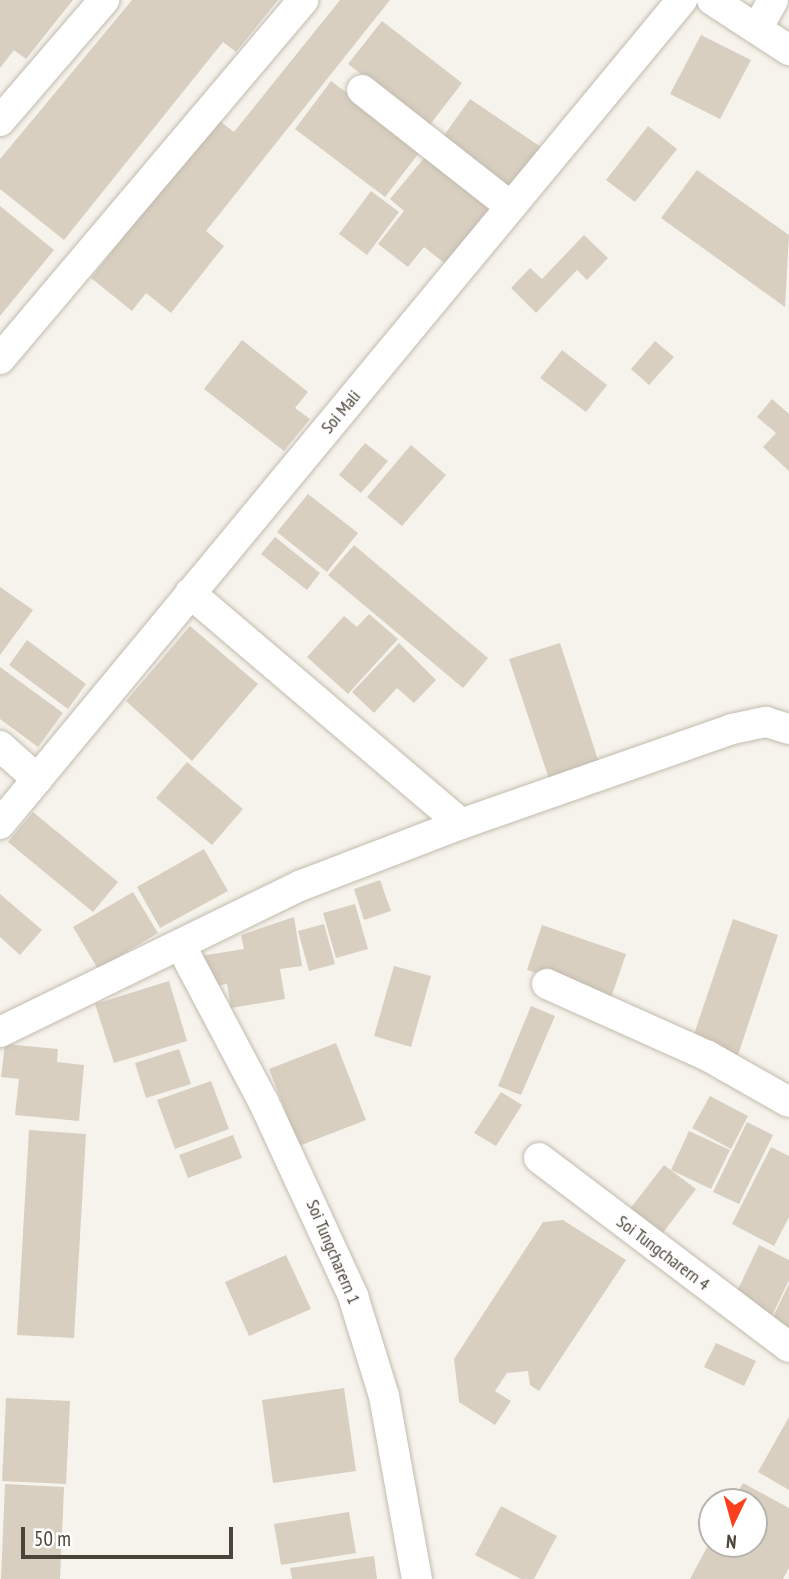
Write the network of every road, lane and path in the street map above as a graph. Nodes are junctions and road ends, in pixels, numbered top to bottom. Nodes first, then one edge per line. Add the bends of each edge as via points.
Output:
1 (104, 0) edge
2 (303, 0) edge
3 (682, 0) edge
4 (712, 0) edge
5 (773, 0) edge
6 (757, 29) junction
7 (789, 50) edge
8 (362, 90) dead end
9 (0, 121) edge
10 (511, 207) junction
11 (0, 359) edge
12 (190, 593) junction
13 (777, 726) edge
14 (0, 746) edge
15 (37, 779) junction
16 (0, 824) edge
17 (461, 824) junction
18 (182, 948) junction
19 (547, 984) dead end
20 (0, 1032) edge
21 (789, 1102) edge
22 (538, 1158) dead end
23 (789, 1347) edge
24 (416, 1571) edge
25 (442, 1579) edge

1 - 9 street
2 - 11 street
3 - 10 street, Soi Mali
4 - 6 street
5 - 6 street
6 - 7 street
8 - 10 street
10 - 12 street, Soi Mali
12 - 15 street, Soi Mali
12 - 17 street
13 - 17 street
14 - 15 street
15 - 16 street, Soi Mali
17 - 18 street via 302,886
18 - 20 street
18 - 24 street, Soi Tungcharern 1 via 275,1126 353,1296 384,1396
19 - 21 street via 753,1078
22 - 23 street, Soi Tungcharern 4
24 - 25 street

